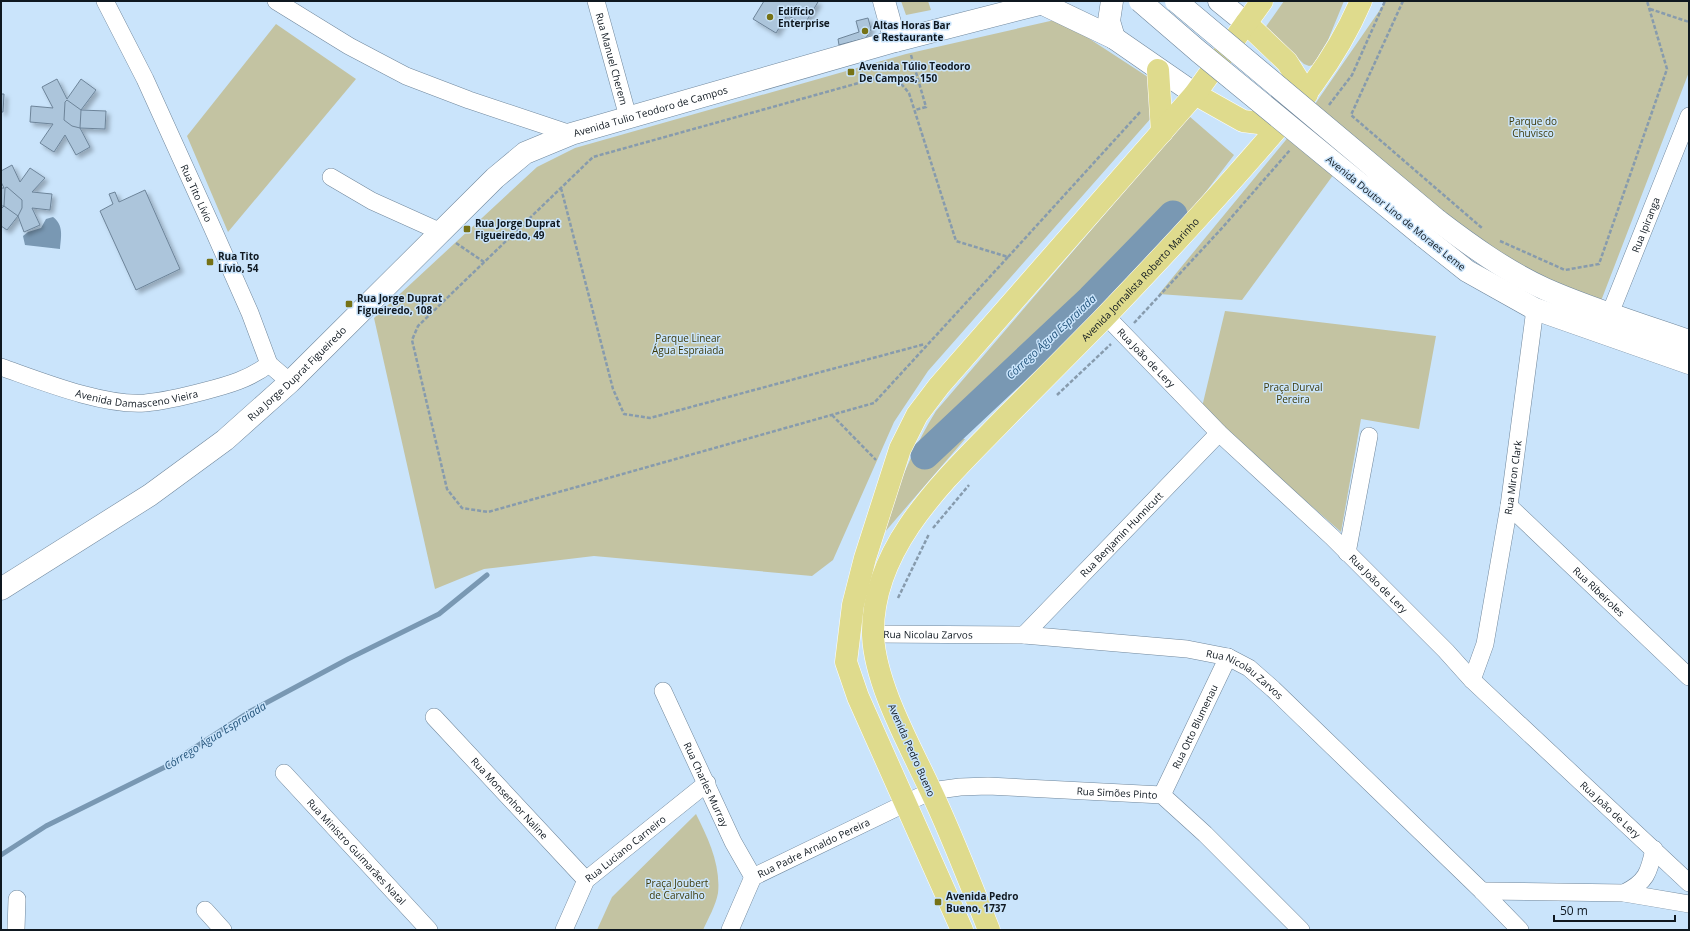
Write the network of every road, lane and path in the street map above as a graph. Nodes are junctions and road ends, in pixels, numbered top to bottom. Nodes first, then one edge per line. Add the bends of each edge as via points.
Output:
1 (105, 1) edge
2 (276, 1) edge
3 (596, 1) edge
4 (884, 1) edge
5 (1112, 1) edge
6 (1140, 1) edge
7 (1176, 1) edge
8 (1218, 1) edge
9 (1262, 1) edge
10 (1361, 1) edge
11 (1403, 1) edge
12 (1647, 1) edge
13 (1047, 3) edge
14 (1649, 9) junction
15 (1689, 22) edge
16 (1246, 23) junction
17 (1114, 38) junction
18 (902, 46) junction
19 (1158, 70) junction
20 (1195, 94) junction
21 (1307, 94) junction
22 (1145, 107) dead end
23 (915, 110) junction
24 (1689, 116) edge
25 (628, 117) junction
26 (1286, 119) junction
27 (1162, 132) junction
28 (571, 134) junction
29 (331, 177) dead end
30 (561, 187) junction
31 (1430, 228) junction
32 (441, 232) junction
33 (1487, 232) dead end
34 (1493, 237) dead end
35 (1008, 257) junction
36 (484, 262) junction
37 (1535, 309) junction
38 (1610, 314) junction
39 (1106, 316) junction
40 (1602, 333) junction
41 (1689, 342) edge
42 (926, 344) junction
43 (1107, 347) dead end
44 (1689, 363) edge
45 (269, 364) junction
46 (1, 367) edge
47 (290, 382) junction
48 (1053, 399) dead end
49 (832, 415) junction
50 (1219, 432) junction
51 (1369, 436) dead end
52 (880, 464) dead end
53 (972, 482) dead end
54 (1509, 506) junction
55 (900, 542) joint
56 (1347, 553) junction
57 (1, 589) edge
58 (895, 604) dead end
59 (873, 634) junction
60 (1024, 635) junction
61 (1485, 644) junction
62 (1446, 650) junction
63 (1228, 657) junction
64 (1689, 677) edge
65 (1472, 680) junction
66 (663, 691) dead end
67 (434, 717) dead end
68 (284, 773) dead end
69 (707, 783) junction
70 (931, 791) junction
71 (1162, 795) junction
72 (905, 804) junction
73 (1654, 849) junction
74 (753, 877) junction
75 (586, 880) junction
76 (1689, 883) edge
77 (1482, 891) junction
78 (1624, 893) junction
79 (17, 899) dead end
80 (1689, 904) edge
81 (205, 910) dead end
82 (16, 930) edge
83 (223, 930) edge
84 (429, 930) edge
85 (564, 930) edge
86 (730, 930) edge
87 (962, 930) edge
88 (989, 930) edge
89 (1301, 930) edge
90 (1520, 930) edge

1 - 45 street, Rua Tito Lívio via 145,79 212,226
2 - 28 street, Avenida Tulio Teodoro de Campos via 348,46 406,76
3 - 25 street, Rua Manuel Cherem
4 - 18 street
5 - 17 street via 1109,21
6 - 31 street, Avenida Doutor Lino de Moraes Leme, bridge via 1198,51
7 - 31 street, Avenida Doutor Lino de Moraes Leme, bridge
8 - 16 street
9 - 16 main road
10 - 21 main road, Avenida Jornalista Roberto Marinho via 1336,53
11 - 33 path via 1351,115
12 - 14 path
13 - 17 street, Avenida Tulio Teodoro de Campos
13 - 18 street, Avenida Tulio Teodoro de Campos
14 - 15 path
14 - 34 path via 1667,69 1599,264 1565,270
16 - 20 main road
16 - 21 main road via 1287,62
17 - 19 street, Avenida Tulio Teodoro de Campos
18 - 23 path via 926,107
18 - 25 street, Avenida Tulio Teodoro de Campos
19 - 20 street, Avenida Tulio Teodoro de Campos
19 - 27 main road
20 - 26 main road via 1243,121 1259,123
20 - 27 main road
21 - 26 main road, Avenida Jornalista Roberto Marinho
22 - 35 path
23 - 30 path via 909,93 898,80 873,79 593,157
23 - 35 path via 956,241
24 - 38 street, Rua Ipiranga
25 - 28 street, Avenida Tulio Teodoro de Campos
26 - 39 main road, Avenida Jornalista Roberto Marinho
27 - 72 main road via 939,386 917,415 900,449 865,558 853,605 846,662 858,697
28 - 32 street, Rua Jorge Duprat Figueiredo via 525,153 495,178
29 - 32 street via 372,201
30 - 36 path
30 - 42 path via 613,389 624,414 650,418
31 - 37 street, Avenida Doutor Lino de Moraes Leme via 1467,271
31 - 38 street, Avenida Doutor Lino de Moraes Leme via 1477,250 1518,275
32 - 36 path
32 - 47 street, Rua Jorge Duprat Figueiredo
35 - 42 path
36 - 49 path via 418,326 412,340 447,489 462,508 488,512
37 - 40 street, Avenida Doutor Lino de Moraes Leme
37 - 54 street, Rua Miron Clark
38 - 40 street, Rua Ipiranga
38 - 41 street, Avenida Doutor Lino de Moraes Leme
39 - 50 street, Rua João de Lery
39 - 55 main road, Avenida Jornalista Roberto Marinho via 952,473 922,508
40 - 44 street, Avenida Doutor Lino de Moraes Leme
42 - 49 path via 874,403
43 - 48 path
45 - 46 street, Avenida Damasceno Vieira via 255,375 228,385 182,397 144,403 99,397 55,386
45 - 47 street, Rua Tito Lívio
47 - 57 street, Rua Jorge Duprat Figueiredo via 225,440 150,495
49 - 52 path
50 - 56 street, Rua João de Lery
50 - 60 street, Rua Benjamin Hunnicutt
51 - 56 street
53 - 58 path via 930,532
54 - 61 street, Rua Miron Clark
54 - 64 street, Rua Ribeiroles
55 - 59 main road, Avenida Pedro Bueno via 884,575 876,603
56 - 62 street, Rua João de Lery
59 - 60 street, Rua Nicolau Zarvos
59 - 70 main road, Avenida Pedro Bueno via 876,664 900,726
60 - 63 street, Rua Nicolau Zarvos via 1187,649
61 - 62 street via 1473,652
61 - 65 street, Rua Miron Clark
62 - 65 street, Rua João de Lery
63 - 71 street, Rua Otto Blumenau
63 - 77 street, Rua Nicolau Zarvos via 1249,668 1273,689
65 - 73 street, Rua João de Lery
66 - 69 street, Rua Charles Murray
67 - 75 street, Rua Monsenhor Naline
68 - 84 street, Rua Ministro Guimarães Natal
69 - 74 street, Rua Charles Murray via 733,842
69 - 75 street, Rua Luciano Carneiro
70 - 71 street, Rua Simões Pinto via 988,786
70 - 72 street, Rua Simões Pinto
70 - 88 main road, Avenida Pedro Bueno
71 - 89 street, Rua Simões Pinto
72 - 74 street, Rua Padre Arnaldo Pereira
72 - 87 main road
73 - 76 street, Rua João de Lery
73 - 78 street via 1648,874 1637,886
74 - 86 street, Rua Padre Arnaldo Pereira
75 - 85 street, Rua Luciano Carneiro
77 - 78 street
77 - 90 street, Rua Nicolau Zarvos
78 - 80 street
79 - 82 street
81 - 83 street

